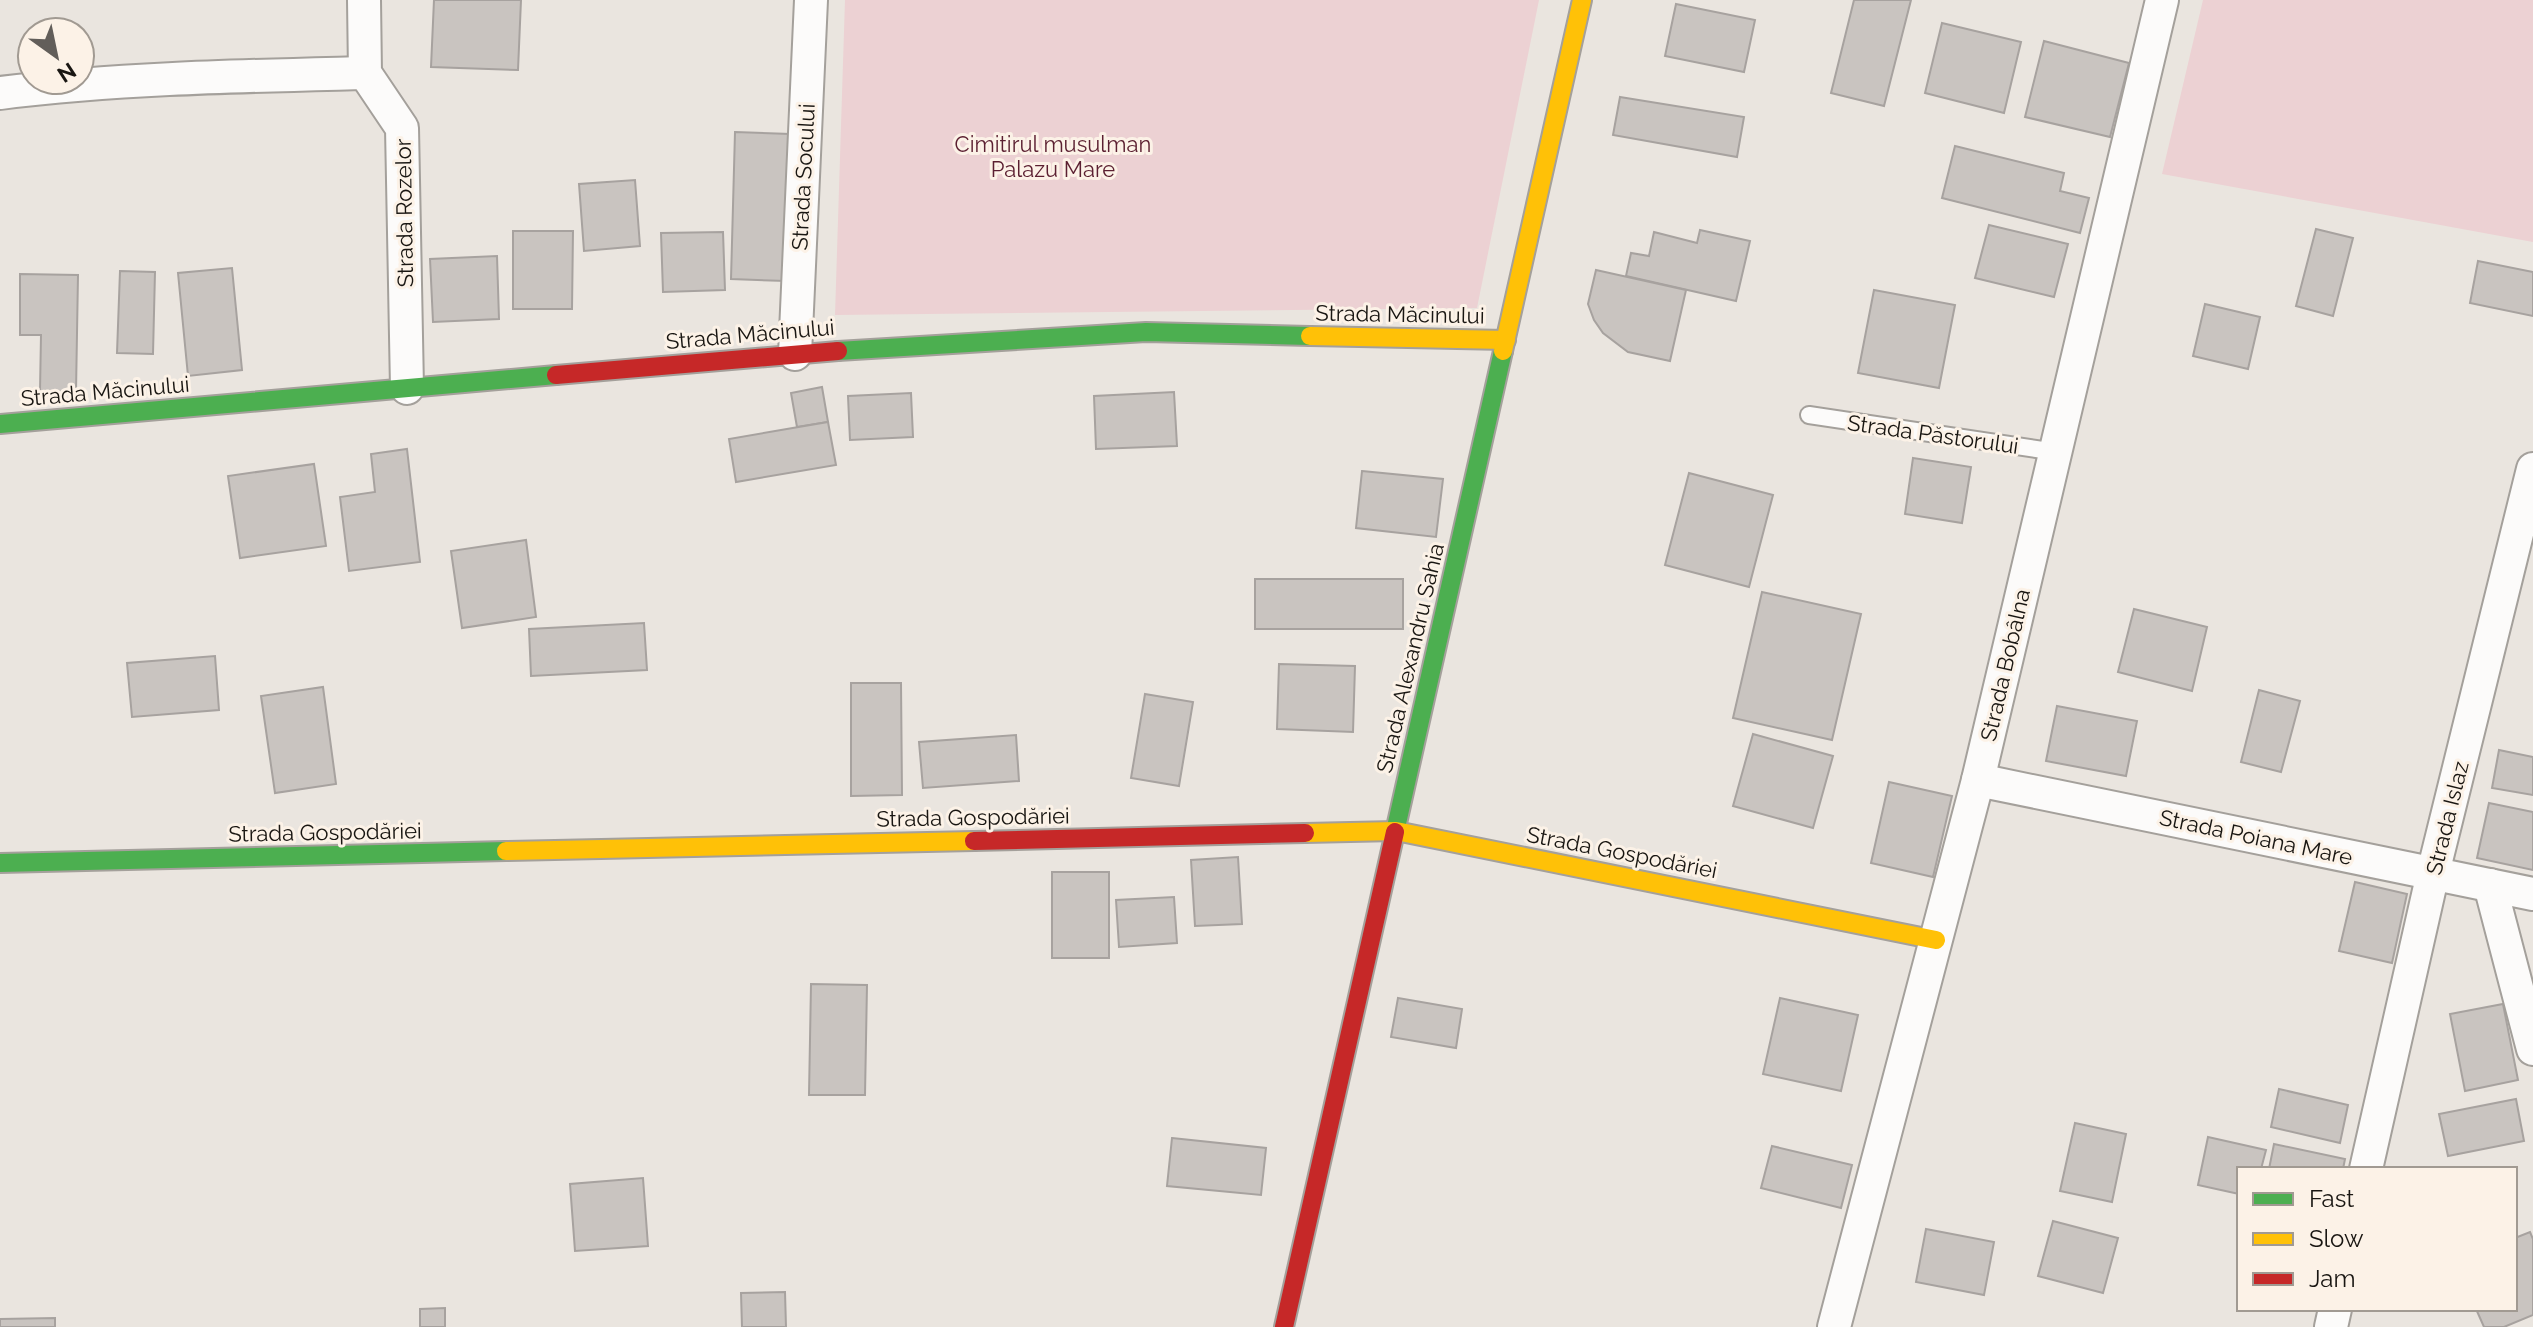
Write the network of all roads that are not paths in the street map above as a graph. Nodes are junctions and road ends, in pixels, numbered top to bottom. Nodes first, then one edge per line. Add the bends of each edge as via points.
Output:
1 (364, 0) edge
2 (811, 0) edge
3 (1582, 0) edge
4 (2162, 0) edge
5 (365, 73) junction
6 (0, 93) edge
7 (1506, 340) junction
8 (795, 354) junction
9 (407, 388) junction
10 (1809, 415) dead end
11 (0, 424) edge
12 (2056, 452) junction
13 (2533, 469) edge
14 (1978, 780) junction
15 (1396, 831) junction
16 (0, 863) edge
17 (2433, 873) junction
18 (2490, 885) junction
19 (2533, 894) edge
20 (1936, 940) junction
21 (2533, 1049) edge
22 (2366, 1167) edge
23 (1284, 1327) edge
24 (1834, 1327) edge

1 - 5 street
2 - 8 street, Strada Socului
3 - 7 street, Strada Alexandru Sahia
4 - 12 street, Strada Bobâlna
5 - 6 street
5 - 9 street, Strada Rozelor via 402,128
7 - 8 street, Strada Măcinului via 1146,332
7 - 15 street, Strada Alexandru Sahia
8 - 9 street, Strada Măcinului
9 - 11 street, Strada Măcinului
10 - 12 lane, Strada Păstorului
12 - 14 street, Strada Bobâlna
13 - 17 street, Strada Islaz
14 - 17 street, Strada Poiana Mare
14 - 20 street, Strada Bobâlna
15 - 16 street, Strada Gospodăriei
15 - 20 street, Strada Gospodăriei
15 - 23 street, Strada Alexandru Sahia
17 - 18 street, Strada Poiana Mare
17 - 22 street, Strada Islaz
18 - 19 street, Strada Poiana Mare
18 - 21 street
20 - 24 street, Strada Bobâlna

